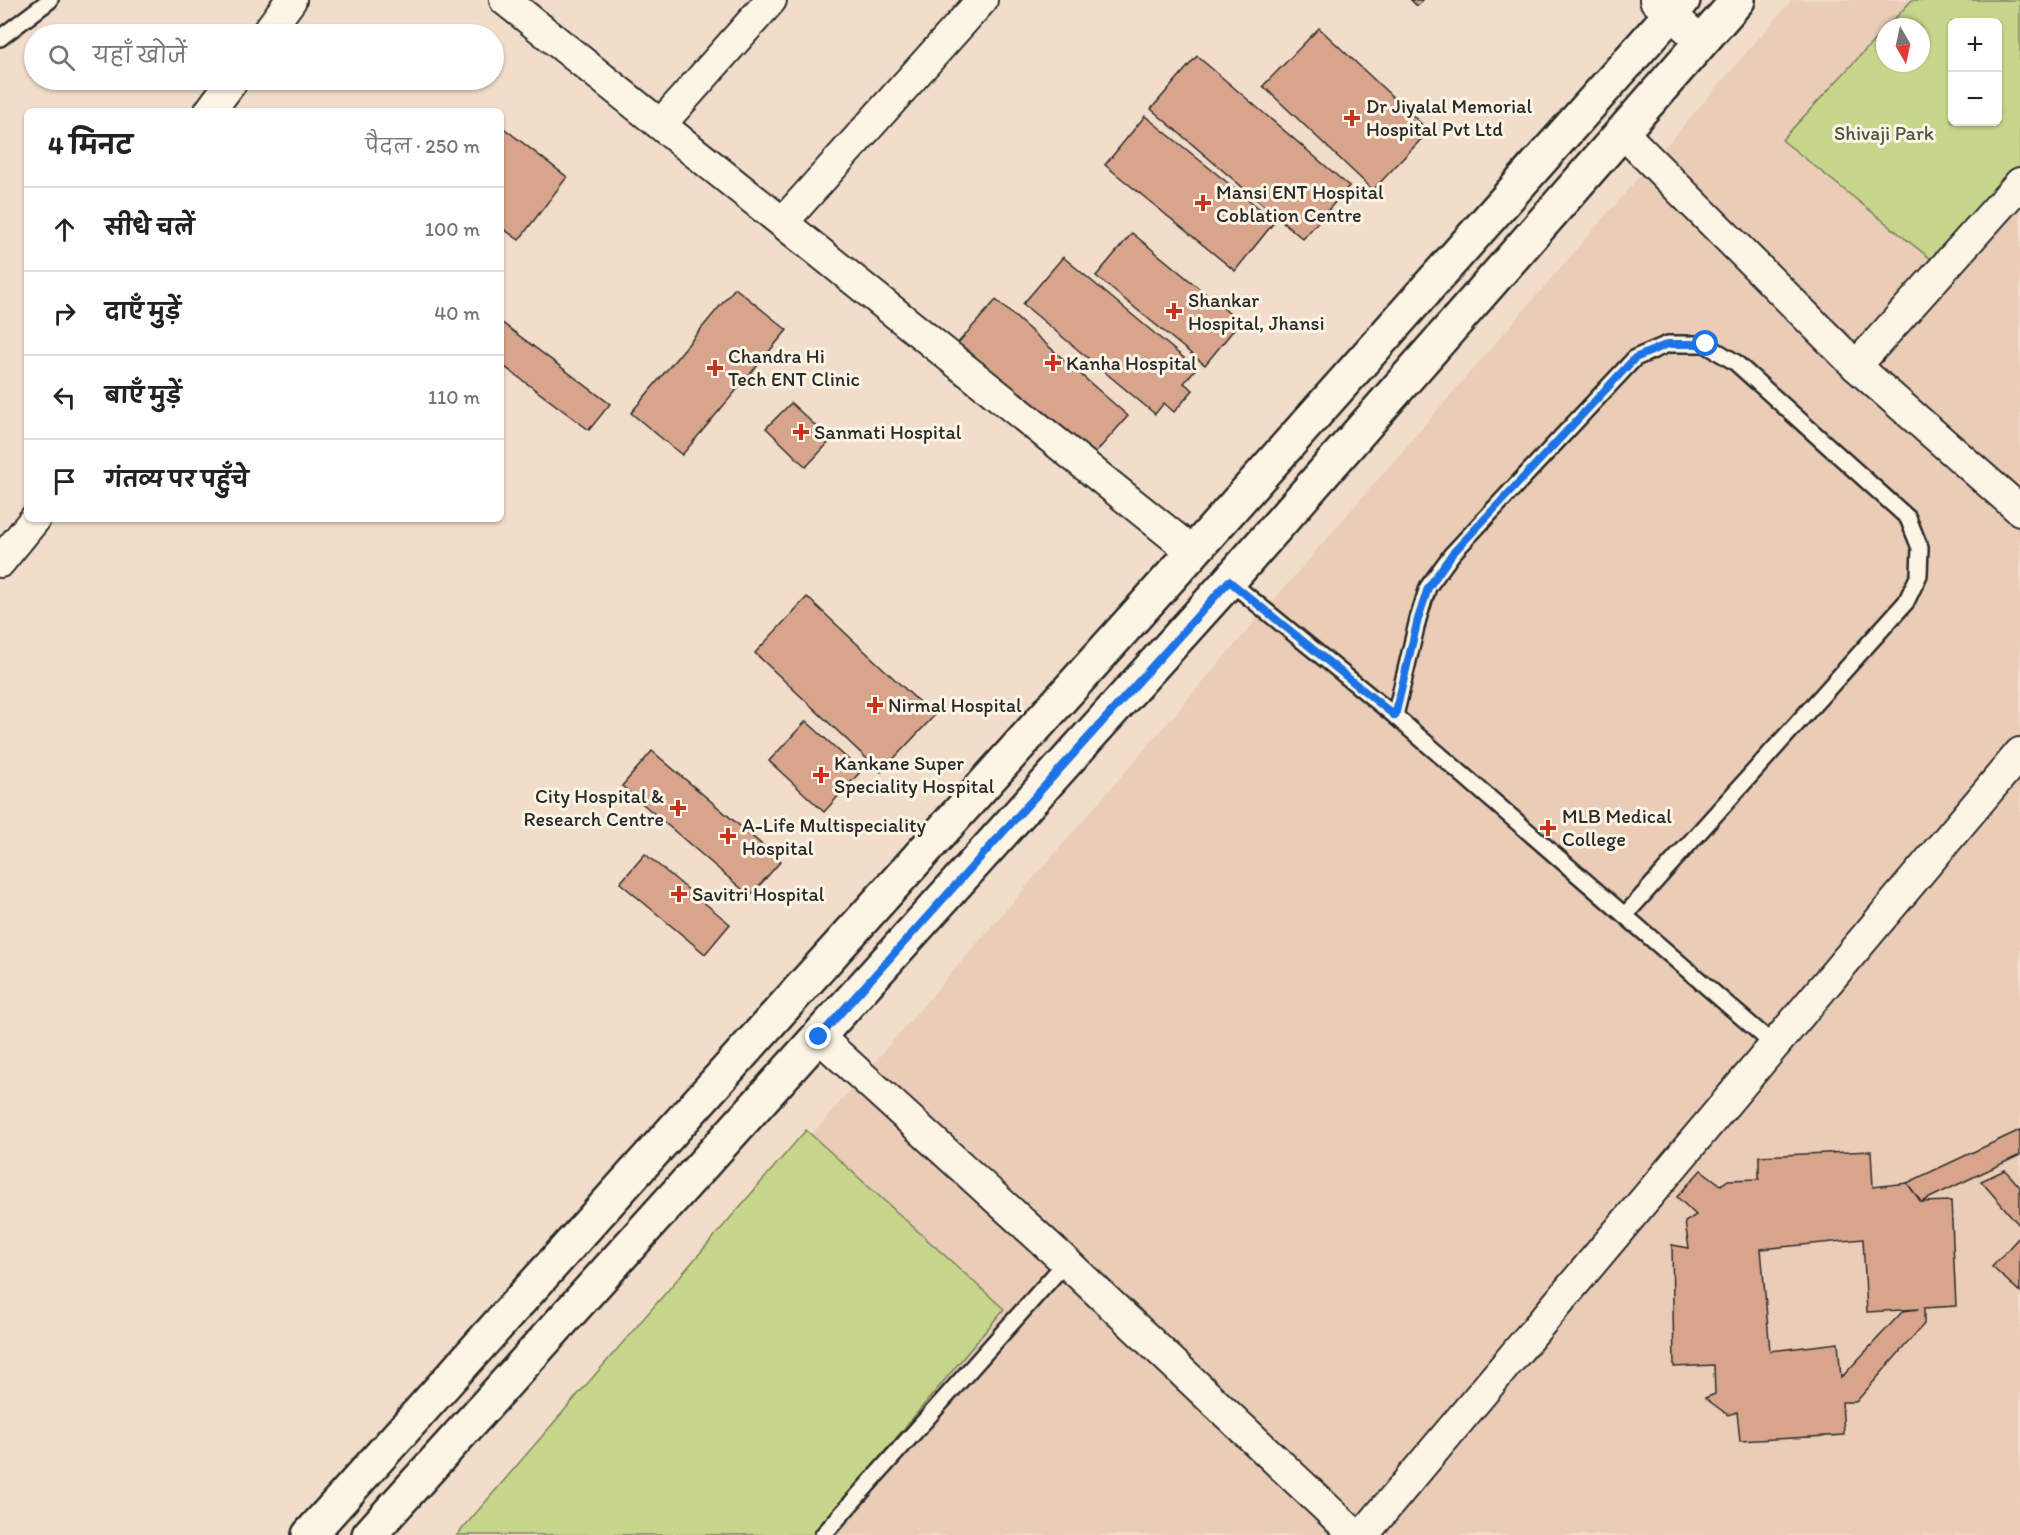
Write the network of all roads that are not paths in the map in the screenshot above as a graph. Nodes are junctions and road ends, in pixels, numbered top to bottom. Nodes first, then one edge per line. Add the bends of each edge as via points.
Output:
1 (50, 0) edge
2 (291, 0) edge
3 (505, 0) edge
4 (771, 0) edge
5 (982, 0) edge
6 (1738, 0) edge
7 (1669, 5) edge
8 (273, 24) edge
9 (0, 38) edge
10 (1701, 41) junction
11 (226, 90) edge
12 (212, 108) edge
13 (661, 124) junction
14 (1623, 133) junction
15 (2020, 183) edge
16 (783, 222) junction
17 (1856, 366) junction
18 (2020, 510) edge
19 (33, 522) edge
20 (1193, 552) junction
21 (0, 562) edge
22 (1229, 581) junction
23 (1395, 716) junction
24 (2020, 753) edge
25 (1625, 915) junction
26 (819, 1037) junction
27 (1774, 1045) junction
28 (1066, 1262) junction
29 (309, 1535) edge
30 (369, 1535) edge
31 (823, 1535) edge
32 (1355, 1535) edge
33 (1363, 1535) edge

1 - 9 lane
2 - 8 street
3 - 13 street
4 - 13 street
5 - 16 street
6 - 10 main road
7 - 10 street
7 - 20 main road
10 - 14 main road
11 - 12 street
13 - 16 street
14 - 17 street
14 - 22 main road
15 - 17 street
16 - 20 street
17 - 18 street
19 - 21 street
20 - 29 main road
22 - 23 lane
22 - 26 main road
23 - 25 lane
23 - 25 lane via 1428,588 1452,554 1635,358 1668,344 1706,344 1735,362 1908,518 1920,548 1919,575 1906,602
24 - 27 street
25 - 27 lane
26 - 28 street
26 - 30 main road
27 - 33 street
28 - 31 lane
28 - 32 street

